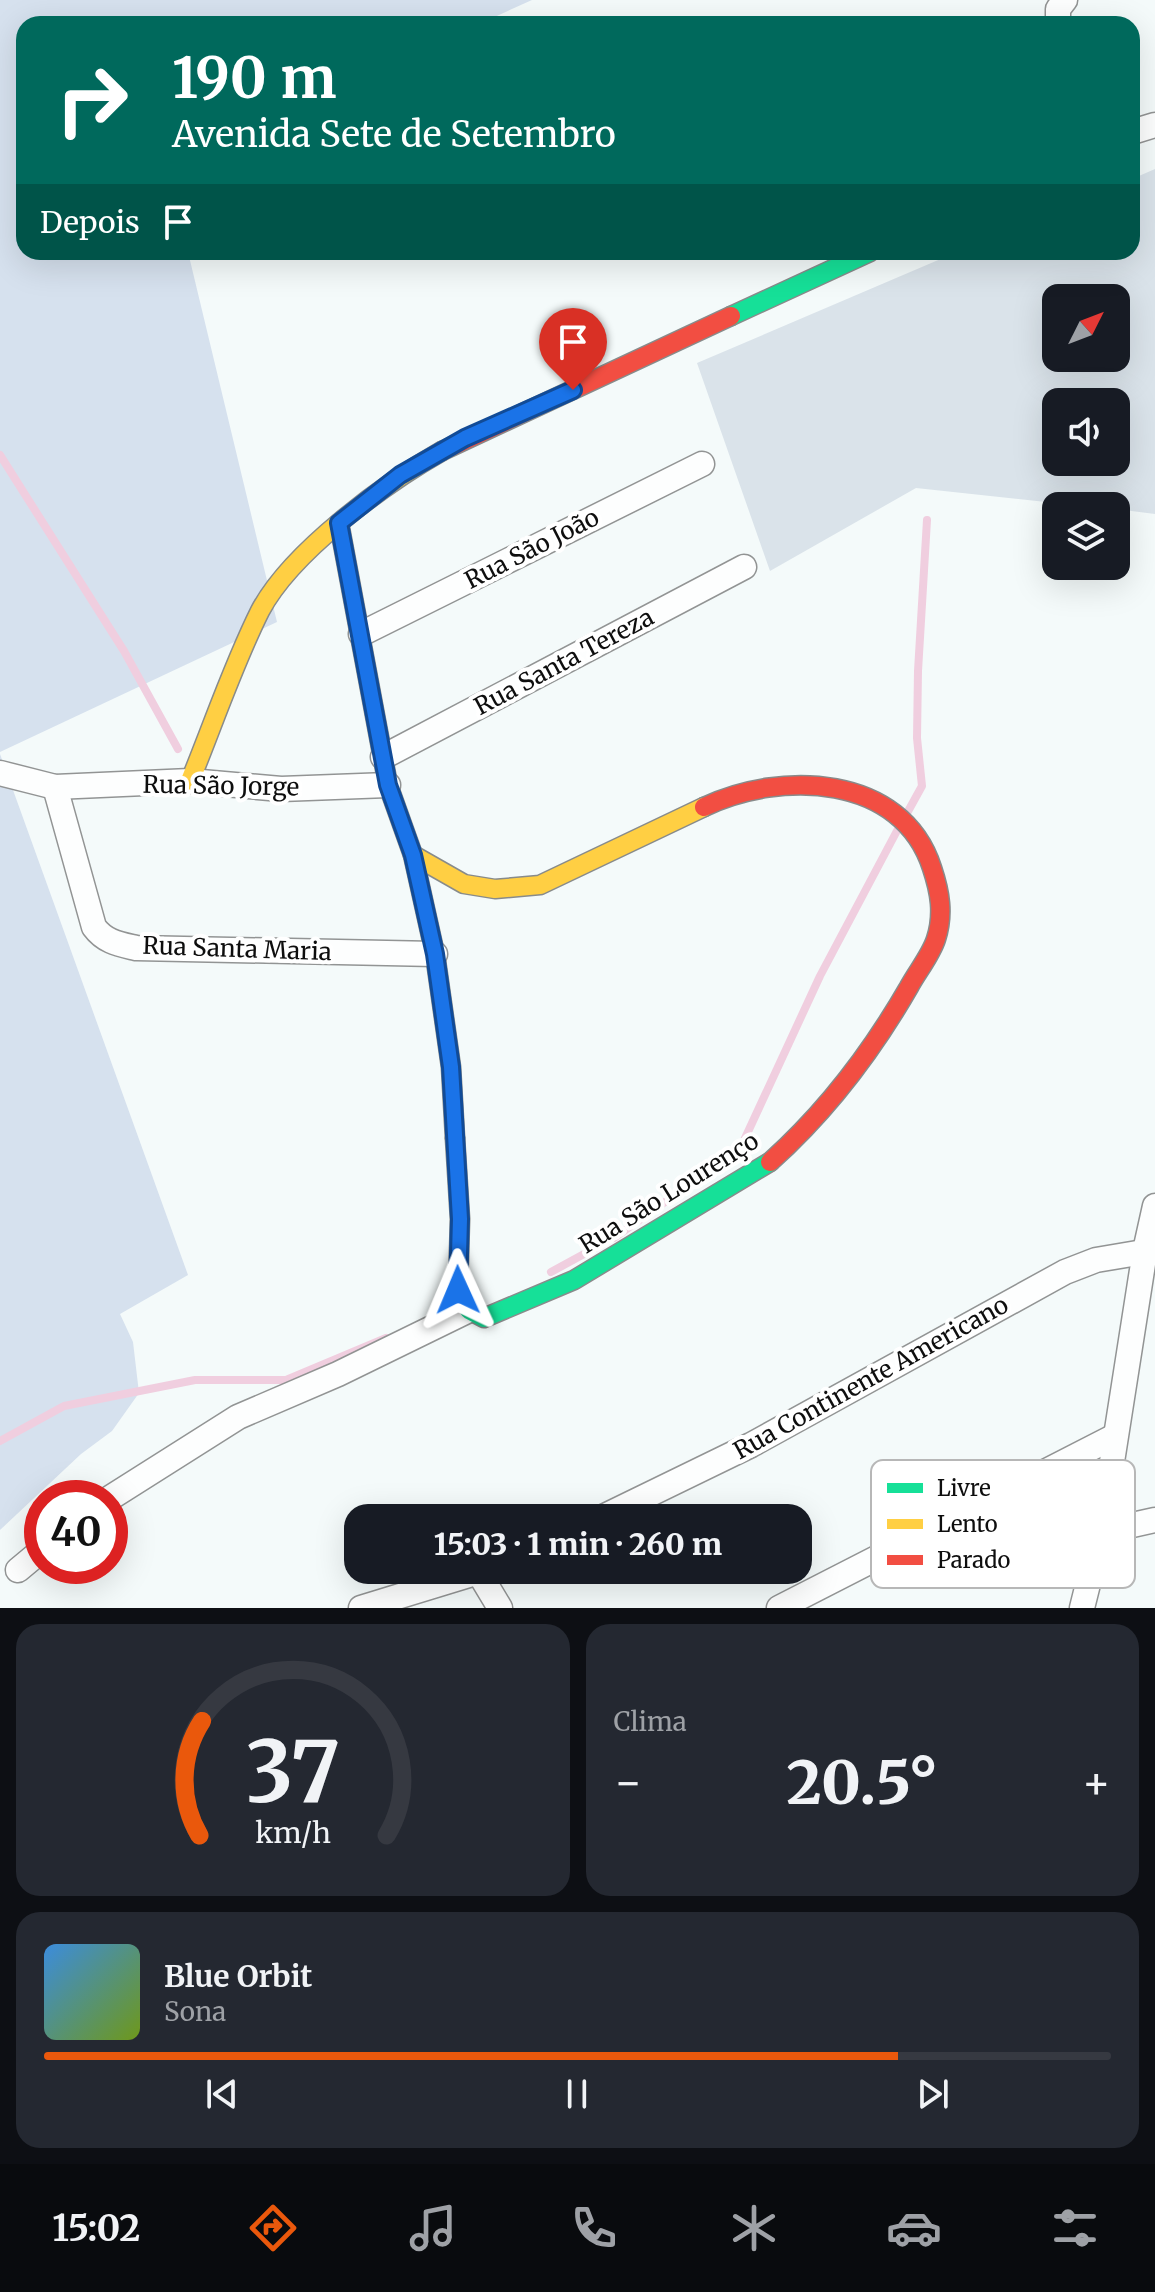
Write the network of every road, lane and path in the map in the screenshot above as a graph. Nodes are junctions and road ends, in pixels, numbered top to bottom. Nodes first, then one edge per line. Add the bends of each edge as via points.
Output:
1 (853, 260) edge
2 (702, 464) dead end
3 (339, 523) junction
4 (744, 567) dead end
5 (361, 634) junction
6 (383, 757) junction
7 (0, 773) edge
8 (190, 781) junction
9 (388, 785) junction
10 (55, 787) junction
11 (413, 855) junction
12 (435, 954) junction
13 (1155, 1206) edge
14 (1150, 1250) edge
15 (477, 1314) junction
16 (1115, 1436) junction
17 (1068, 1460) edge
18 (1112, 1460) edge
19 (128, 1487) edge
20 (630, 1504) edge
21 (1155, 1520) edge
22 (1135, 1524) edge
23 (871, 1561) edge
24 (24, 1565) edge
25 (18, 1570) dead end
26 (439, 1584) edge
27 (488, 1584) edge
28 (1087, 1588) edge
29 (361, 1608) edge
30 (500, 1608) edge
31 (779, 1608) edge
32 (1082, 1608) edge

1 - 3 street via 465,438 400,475
2 - 5 street, Rua São João
3 - 5 street
3 - 8 street via 293,565 261,610
4 - 6 street, Rua Santa Tereza
5 - 6 street
6 - 9 street
7 - 10 street, Rua São Jorge
8 - 9 street, Rua São Jorge via 281,789
8 - 10 street, Rua São Jorge
9 - 11 street
10 - 12 street, Rua Santa Maria via 94,927 113,943 136,948
11 - 12 street
11 - 15 street, Rua São Lourenço via 464,884 495,889 540,885 710,804 773,786 823,786 871,796 906,822 928,854 942,898 936,940 874,1047 806,1130 732,1188 574,1280
12 - 15 street via 451,1067 460,1219 458,1290
13 - 14 street
14 - 16 street
14 - 20 street, Rua Continente Americano via 1065,1272 751,1445
15 - 19 street via 238,1417
16 - 17 street
16 - 18 street
21 - 22 street
23 - 31 street
24 - 25 street
26 - 29 street
27 - 30 street
28 - 32 street

